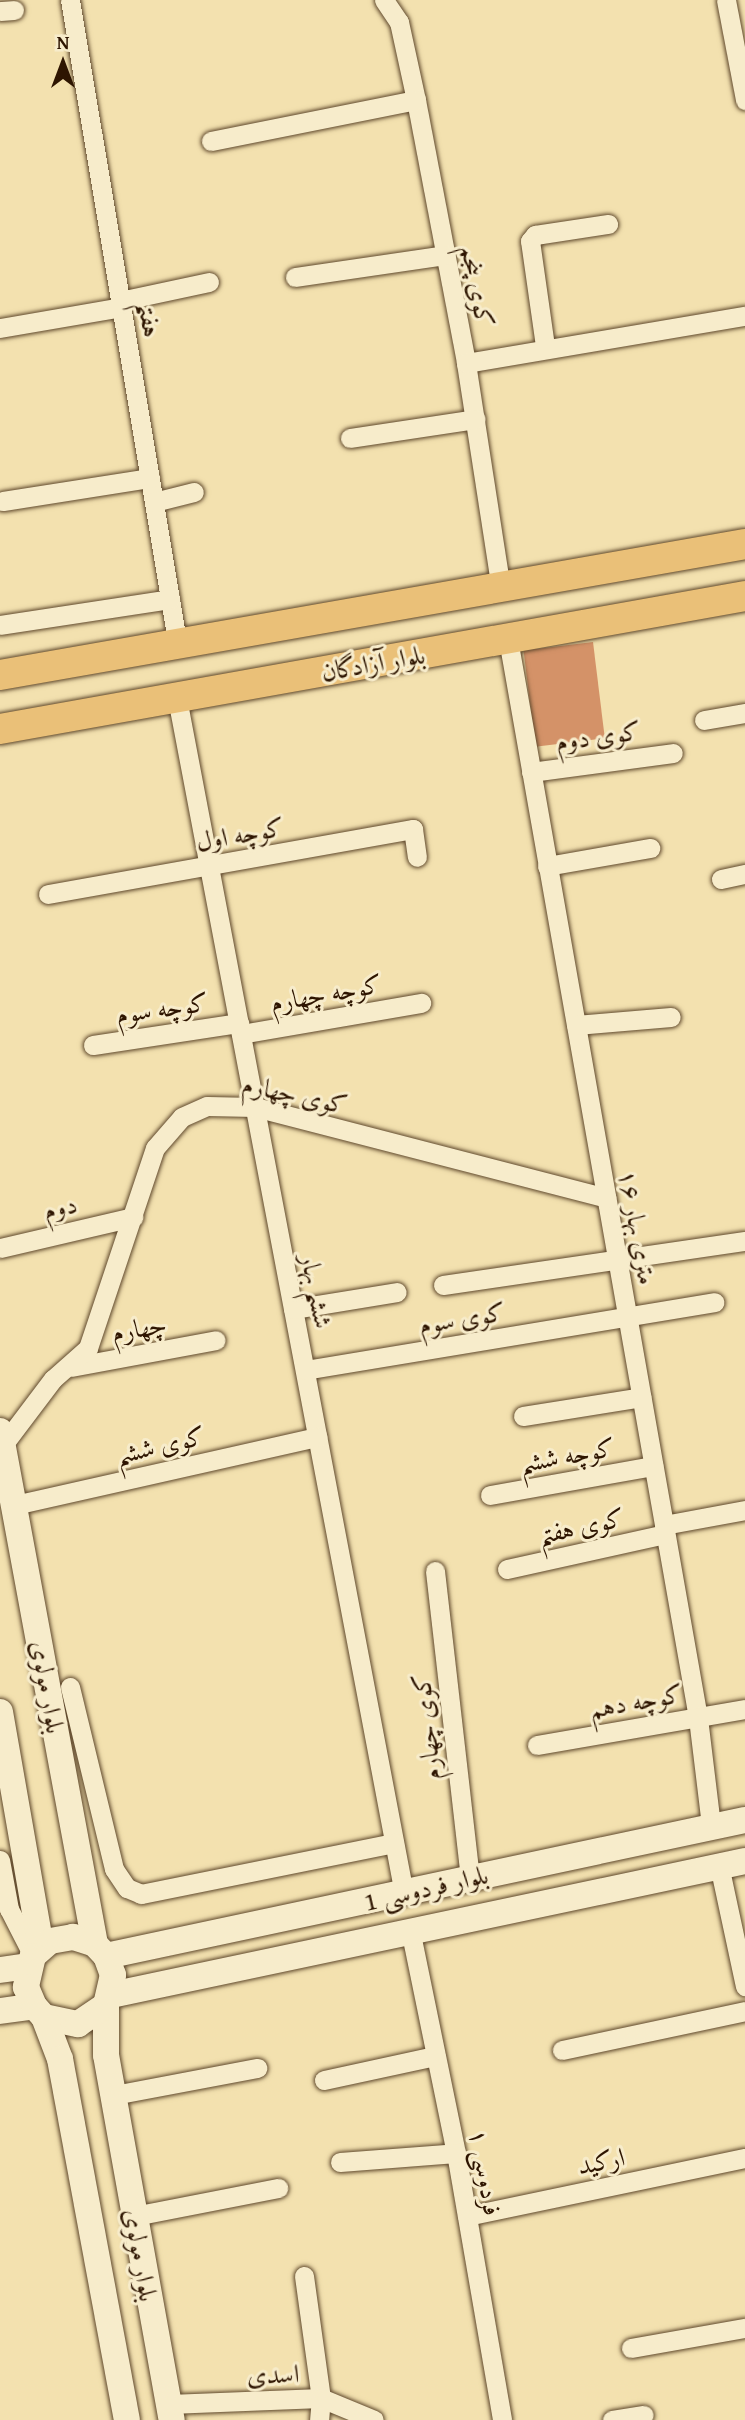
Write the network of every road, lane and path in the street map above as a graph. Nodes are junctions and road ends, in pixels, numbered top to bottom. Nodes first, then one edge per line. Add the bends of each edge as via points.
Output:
1 (70, 0) edge
2 (384, 0) edge
3 (726, 0) edge
4 (739, 34) edge
5 (416, 100) junction
6 (745, 100) edge
7 (211, 141) dead end
8 (608, 223) dead end
9 (445, 256) junction
10 (295, 277) dead end
11 (209, 282) dead end
12 (121, 304) junction
13 (745, 316) edge
14 (0, 328) edge
15 (545, 346) junction
16 (466, 363) junction
17 (476, 419) junction
18 (350, 438) dead end
19 (150, 478) junction
20 (194, 492) dead end
21 (3, 500) dead end
22 (154, 502) junction
23 (745, 544) edge
24 (501, 587) junction
25 (745, 596) edge
26 (170, 599) junction
27 (745, 608) edge
28 (0, 625) edge
29 (509, 645) junction
30 (178, 646) junction
31 (54, 668) junction
32 (0, 675) edge
33 (177, 698) junction
34 (745, 713) edge
35 (62, 717) junction
36 (704, 720) dead end
37 (0, 729) edge
38 (673, 753) dead end
39 (531, 772) junction
40 (650, 848) dead end
41 (417, 857) dead end
42 (209, 866) junction
43 (548, 866) junction
44 (745, 874) edge
45 (722, 879) dead end
46 (48, 894) dead end
47 (421, 1003) dead end
48 (671, 1017) dead end
49 (576, 1025) junction
50 (240, 1029) junction
51 (93, 1045) dead end
52 (255, 1107) junction
53 (606, 1198) junction
54 (133, 1217) junction
55 (745, 1241) edge
56 (0, 1248) edge
57 (619, 1261) junction
58 (443, 1285) dead end
59 (397, 1292) dead end
60 (714, 1302) dead end
61 (293, 1309) junction
62 (627, 1317) junction
63 (216, 1340) dead end
64 (71, 1367) junction
65 (305, 1370) junction
66 (641, 1397) junction
67 (523, 1416) dead end
68 (317, 1437) junction
69 (1, 1438) edge
70 (653, 1465) junction
71 (490, 1495) dead end
72 (15, 1505) junction
73 (745, 1510) edge
74 (665, 1530) junction
75 (507, 1569) dead end
76 (435, 1571) dead end
77 (71, 1686) dead end
78 (745, 1709) edge
79 (0, 1712) edge
80 (698, 1717) junction
81 (537, 1745) dead end
82 (745, 1820) edge
83 (711, 1826) junction
84 (394, 1843) junction
85 (0, 1860) edge
86 (745, 1861) edge
87 (719, 1865) junction
88 (470, 1878) junction
89 (404, 1894) junction
90 (411, 1934) junction
91 (100, 1950) junction
92 (34, 1956) junction
93 (0, 1970) edge
94 (745, 1986) edge
95 (108, 2000) junction
96 (0, 2011) edge
97 (39, 2011) junction
98 (745, 2011) edge
99 (562, 2050) dead end
100 (435, 2056) junction
101 (257, 2068) dead end
102 (324, 2080) dead end
103 (114, 2095) junction
104 (456, 2153) junction
105 (745, 2158) edge
106 (340, 2162) dead end
107 (278, 2188) dead end
108 (134, 2216) junction
109 (467, 2216) junction
110 (304, 2276) dead end
111 (745, 2328) edge
112 (631, 2348) dead end
113 (321, 2398) junction
114 (170, 2412) edge
115 (644, 2415) dead end
116 (127, 2420) edge
117 (319, 2420) edge
118 (374, 2420) edge
119 (502, 2420) edge
120 (612, 2420) edge

1 - 12 street, هفتم
2 - 5 street, کوی پنجم via 399,22
3 - 4 street
4 - 6 street
5 - 7 street
5 - 9 street, کوی پنجم
8 - 15 street via 535,235 530,241
9 - 10 street
9 - 16 street, کوی پنجم
11 - 12 street
12 - 14 street
12 - 19 street, هفتم
13 - 15 street
15 - 16 street
16 - 17 street, کوی پنجم
17 - 18 street
17 - 24 street, کوی پنجم
19 - 21 street
19 - 22 street, هفتم
20 - 22 street
22 - 26 street, هفتم
23 - 24 main road, بلوار آزادگان
24 - 30 main road, بلوار آزادگان
25 - 29 main road, بلوار آزادگان
26 - 28 street
26 - 30 street, هفتم
27 - 29 street
29 - 33 main road, بلوار آزادگان
29 - 39 street, ۱۶ متری بهار
30 - 31 main road, بلوار آزادگان
31 - 32 main road, بلوار آزادگان
31 - 35 main road via 53,702
33 - 35 main road, بلوار آزادگان
33 - 42 street, ششم بهار
34 - 36 street
35 - 37 main road, بلوار آزادگان
38 - 39 street, کوی دوم
39 - 43 street, ۱۶ متری بهار
40 - 43 street
41 - 42 street, کوچه اول via 413,829
42 - 46 street, کوچه اول
42 - 50 street, ششم بهار
43 - 49 street, ۱۶ متری بهار
44 - 45 street
47 - 50 street, کوچه چهارم
48 - 49 street
49 - 53 street, ۱۶ متری بهار
50 - 51 street, کوچه سوم
50 - 52 street, ششم بهار
52 - 53 street, کوی چهارم
52 - 54 street, کوی چهارم via 207,1106 182,1117 155,1148
52 - 61 street, ششم بهار
53 - 57 street, ۱۶ متری بهار
54 - 56 street, دوم
54 - 64 street, کوی چهارم via 88,1348
55 - 57 street
57 - 58 street
57 - 62 street, ۱۶ متری بهار
59 - 61 street
60 - 62 street, کوی سوم
61 - 65 street, ششم بهار
62 - 65 street, کوی سوم
62 - 66 street, ۱۶ متری بهار
63 - 64 street, چهارم
64 - 69 street, کوی چهارم via 53,1379
65 - 68 street, ششم بهار
66 - 67 street
66 - 70 street, ۱۶ متری بهار
68 - 72 street, کوی ششم
68 - 84 street, ششم بهار
69 - 72 main road, بلوار مولوی
70 - 71 street, کوچه ششم
70 - 74 street, ۱۶ متری بهار
72 - 91 main road, بلوار مولوی
73 - 74 street, کوی هفتم
74 - 75 street, کوی هفتم
74 - 80 street, ۱۶ متری بهار
76 - 88 street, کوی چهارم
77 - 84 street via 114,1869 127,1888 141,1894
78 - 80 street, کوچه دهم
79 - 92 main road, بلوار مولوی
80 - 81 street, کوچه دهم
80 - 83 street, ۱۶ متری بهار
82 - 83 main road, بلوار فردوسی 1
83 - 87 main road
83 - 88 main road, بلوار فردوسی 1
84 - 89 street, ششم بهار
85 - 92 street via 9,1909
86 - 87 main road, بلوار فردوسی 1
87 - 90 main road, بلوار فردوسی 1
87 - 94 street
88 - 89 main road, بلوار فردوسی 1
89 - 91 main road, بلوار فردوسی 1
90 - 95 main road, بلوار فردوسی 1
90 - 100 street, فردوسی ۱
91 - 92 main road via 62,1937
91 - 95 main road via 113,1975
92 - 93 main road
92 - 97 main road via 26,1987
95 - 97 main road via 78,2024
95 - 103 main road, بلوار مولوی via 106,2055
96 - 97 main road
97 - 116 main road, بلوار مولوی via 60,2059
98 - 99 street
100 - 102 street
100 - 104 street, فردوسی ۱
101 - 103 street
103 - 108 main road, بلوار مولوی
104 - 106 street
104 - 109 street, فردوسی ۱
105 - 109 street, ارکید
107 - 108 street
108 - 114 main road, بلوار مولوی
109 - 119 street, فردوسی ۱
110 - 113 street
111 - 112 street
113 - 114 street, اسدی
113 - 117 street
113 - 118 street, اسدی
115 - 120 street

